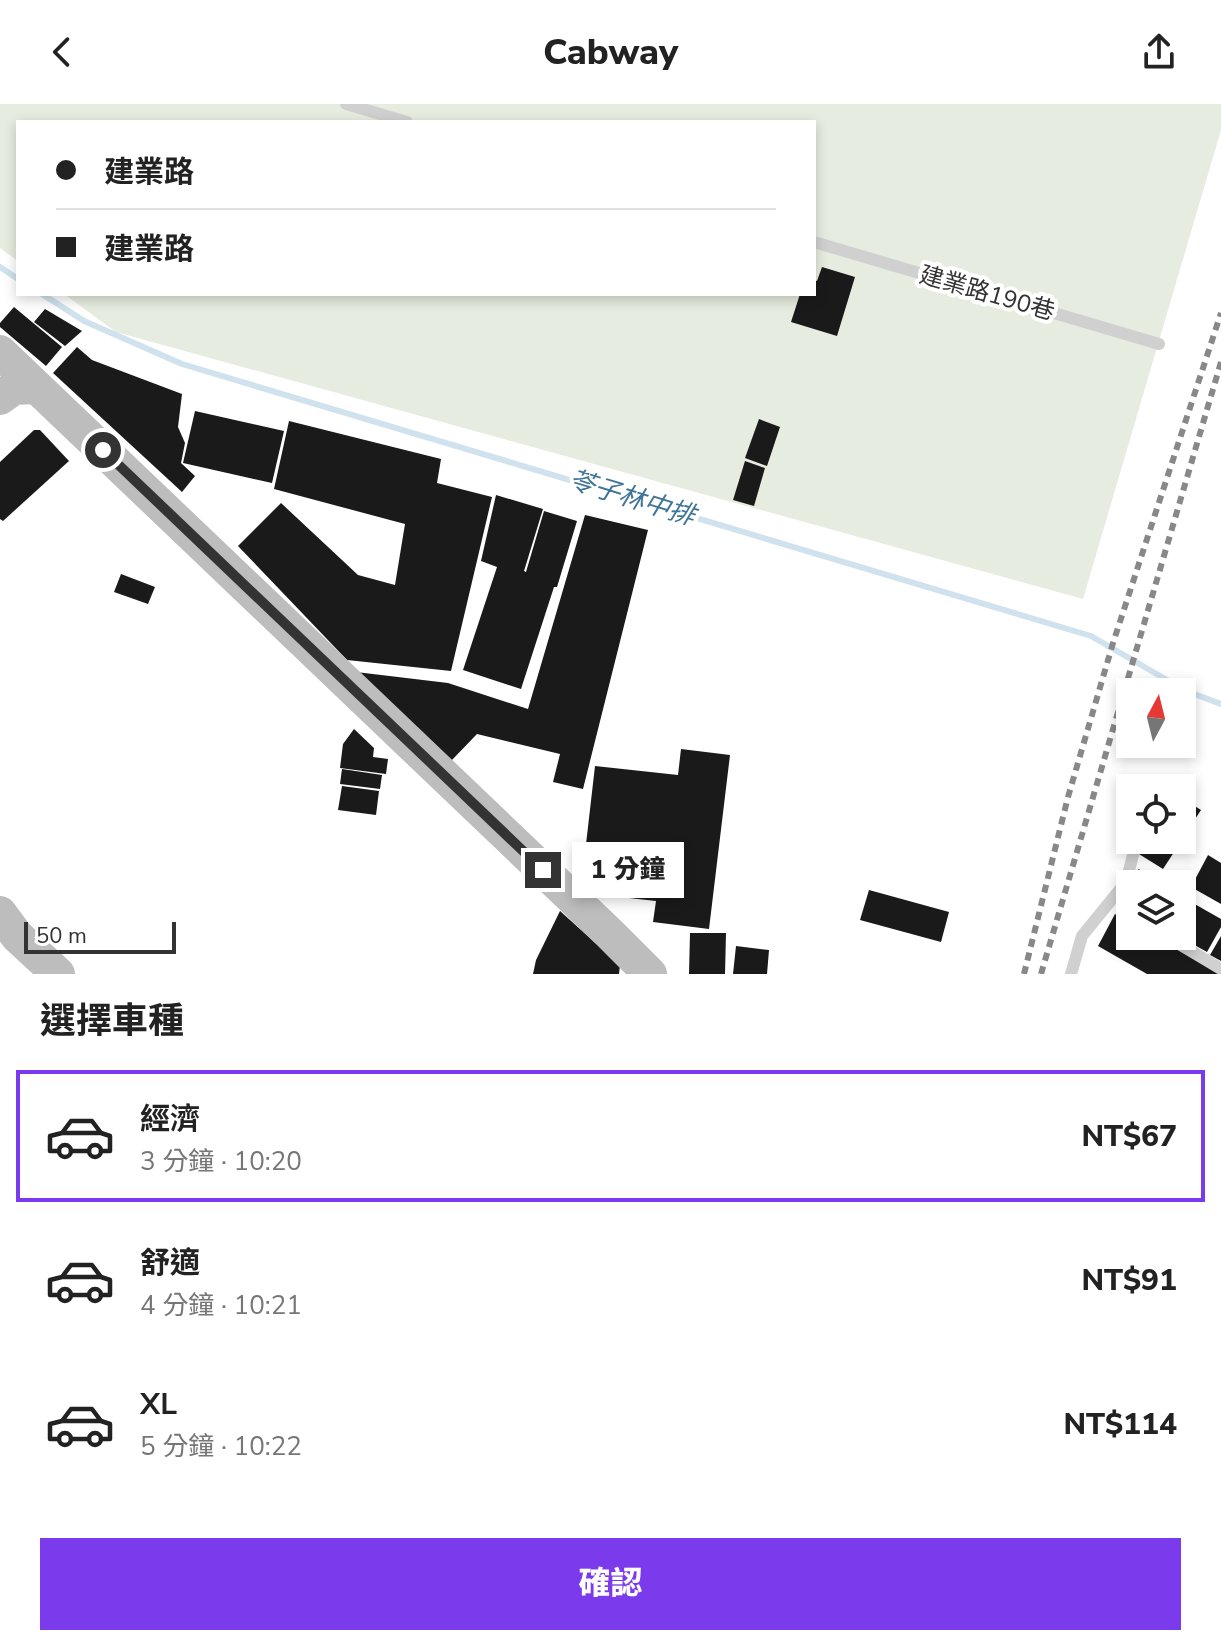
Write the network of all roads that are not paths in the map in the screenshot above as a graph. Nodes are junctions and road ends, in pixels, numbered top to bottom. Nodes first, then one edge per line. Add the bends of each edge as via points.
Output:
1 (346, 104) edge
2 (400, 120) edge
3 (816, 243) edge
4 (1159, 344) dead end
5 (0, 352) edge
6 (36, 387) junction
7 (0, 398) edge
8 (1133, 854) edge
9 (0, 913) edge
10 (0, 948) edge
11 (1189, 950) edge
12 (1221, 969) edge
13 (27, 974) edge
14 (58, 974) edge
15 (650, 974) edge
16 (1071, 974) edge

1 - 2 lane
3 - 4 lane, 建業路190巷
5 - 6 street
6 - 7 street via 14,388
6 - 15 street
8 - 16 lane via 1126,882 1082,936
9 - 14 street
10 - 13 street
11 - 12 lane

